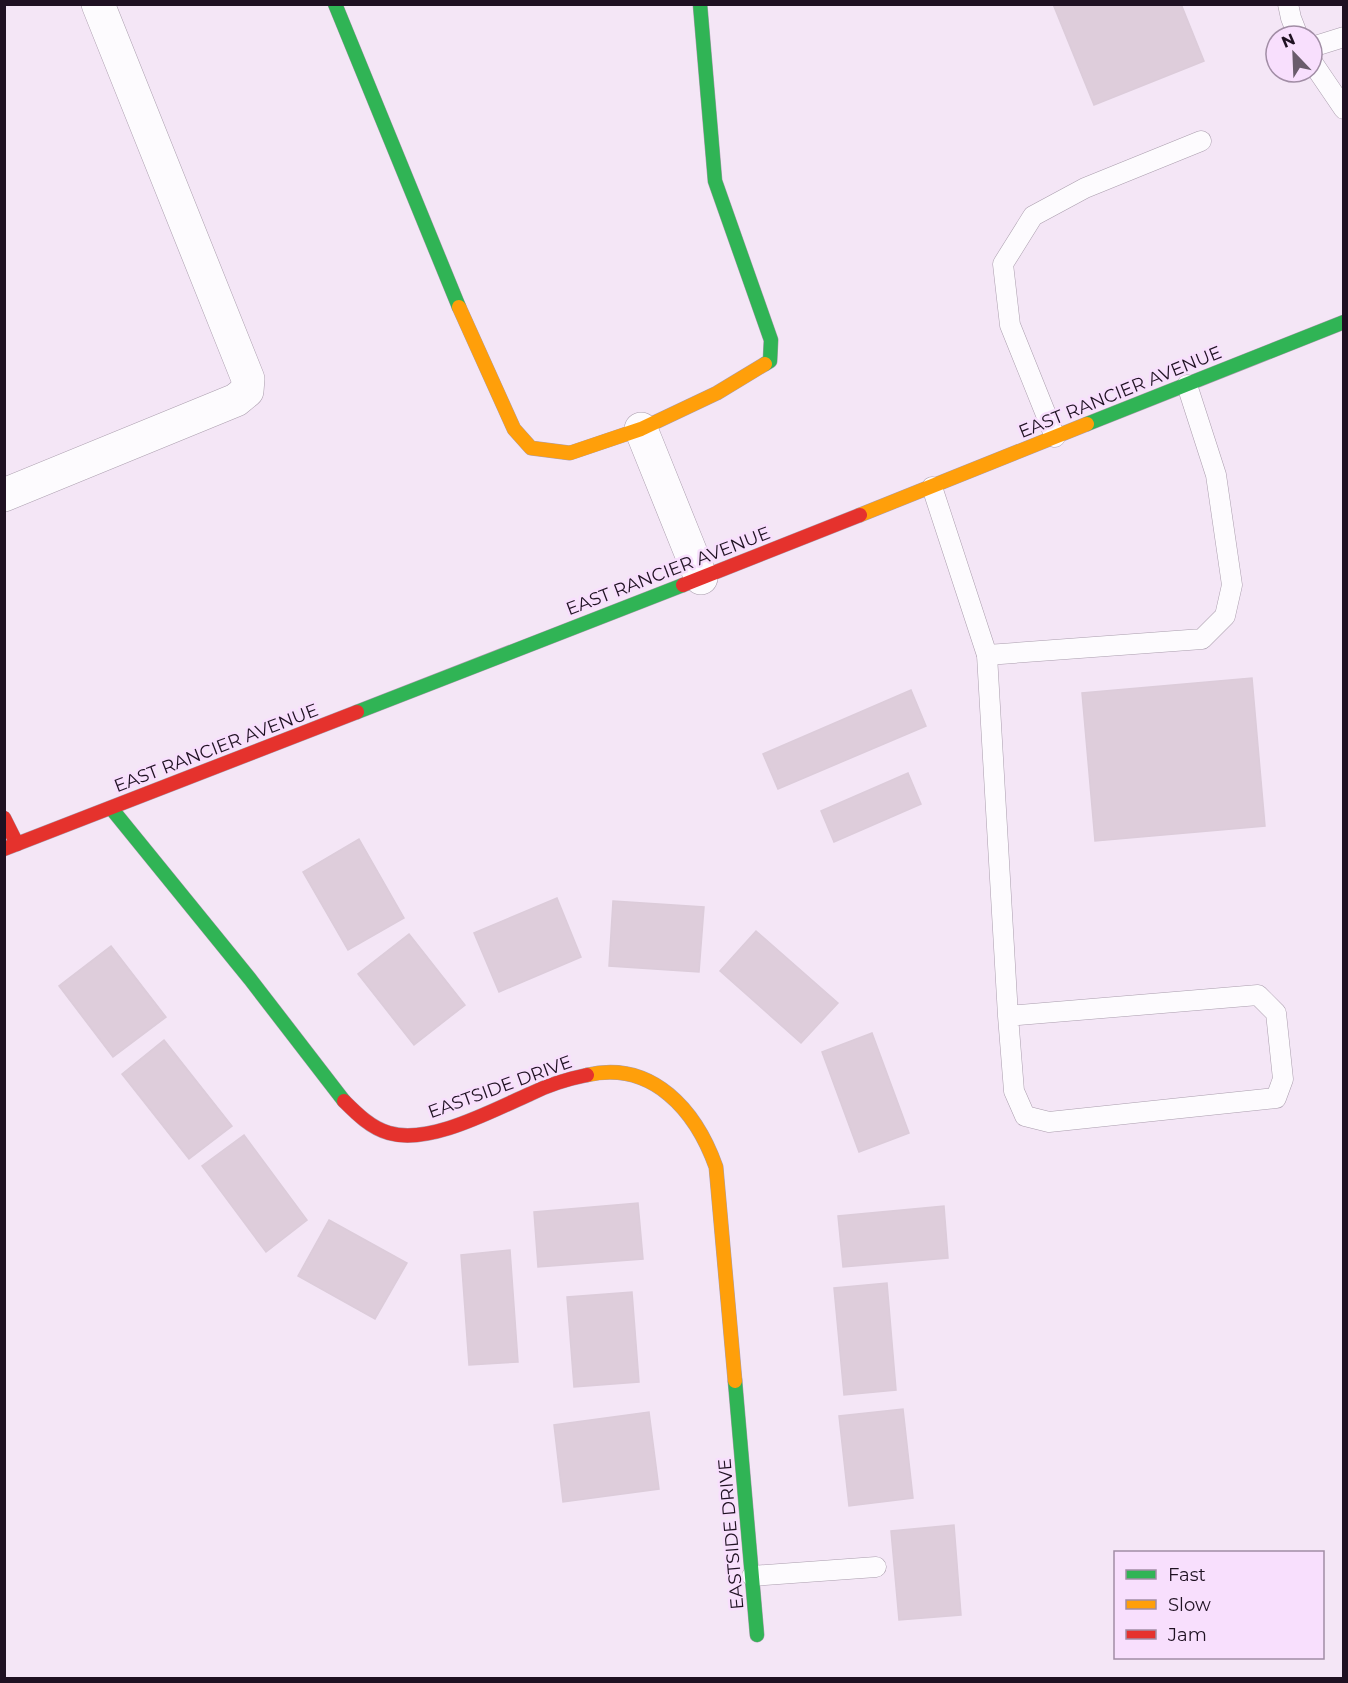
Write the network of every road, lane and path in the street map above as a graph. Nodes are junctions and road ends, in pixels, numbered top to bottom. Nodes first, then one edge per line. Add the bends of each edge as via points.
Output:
1 (98, 4) edge
2 (335, 4) edge
3 (700, 4) edge
4 (1288, 4) edge
5 (1294, 24) edge
6 (1344, 38) edge
7 (1324, 44) edge
8 (1324, 80) edge
9 (1344, 109) edge
10 (1201, 141) dead end
11 (1344, 322) edge
12 (1186, 385) junction
13 (641, 429) junction
14 (1056, 437) junction
15 (932, 487) junction
16 (4, 495) edge
17 (701, 578) junction
18 (987, 655) junction
19 (111, 808) junction
20 (4, 818) edge
21 (11, 847) edge
22 (1008, 1016) junction
23 (876, 1568) dead end
24 (752, 1576) junction
25 (757, 1635) dead end

1 - 16 street via 248,379 247,391 236,400
2 - 13 street via 449,284 514,429 531,448 570,453
3 - 13 street via 716,181 771,340 770,361 717,393
4 - 5 lane
6 - 7 lane
8 - 9 lane
10 - 14 lane via 1085,188 1033,216 1003,264 1010,325
11 - 12 street, EAST RANCIER AVENUE
12 - 14 street, EAST RANCIER AVENUE
12 - 18 lane via 1216,475 1232,585 1225,616 1202,639
13 - 17 street
14 - 15 street, EAST RANCIER AVENUE
15 - 17 street, EAST RANCIER AVENUE
15 - 18 lane
17 - 19 street, EAST RANCIER AVENUE
18 - 22 lane
19 - 21 street, EAST RANCIER AVENUE
19 - 24 street, EASTSIDE DRIVE via 337,1093 371,1125 398,1136 429,1133 576,1077 603,1071 629,1073 654,1083 677,1099 708,1141 716,1167
20 - 21 street
22 - 22 lane via 1014,1091 1025,1116 1049,1122 1276,1098 1283,1079 1276,1013 1258,995
23 - 24 lane
24 - 25 street, EASTSIDE DRIVE

